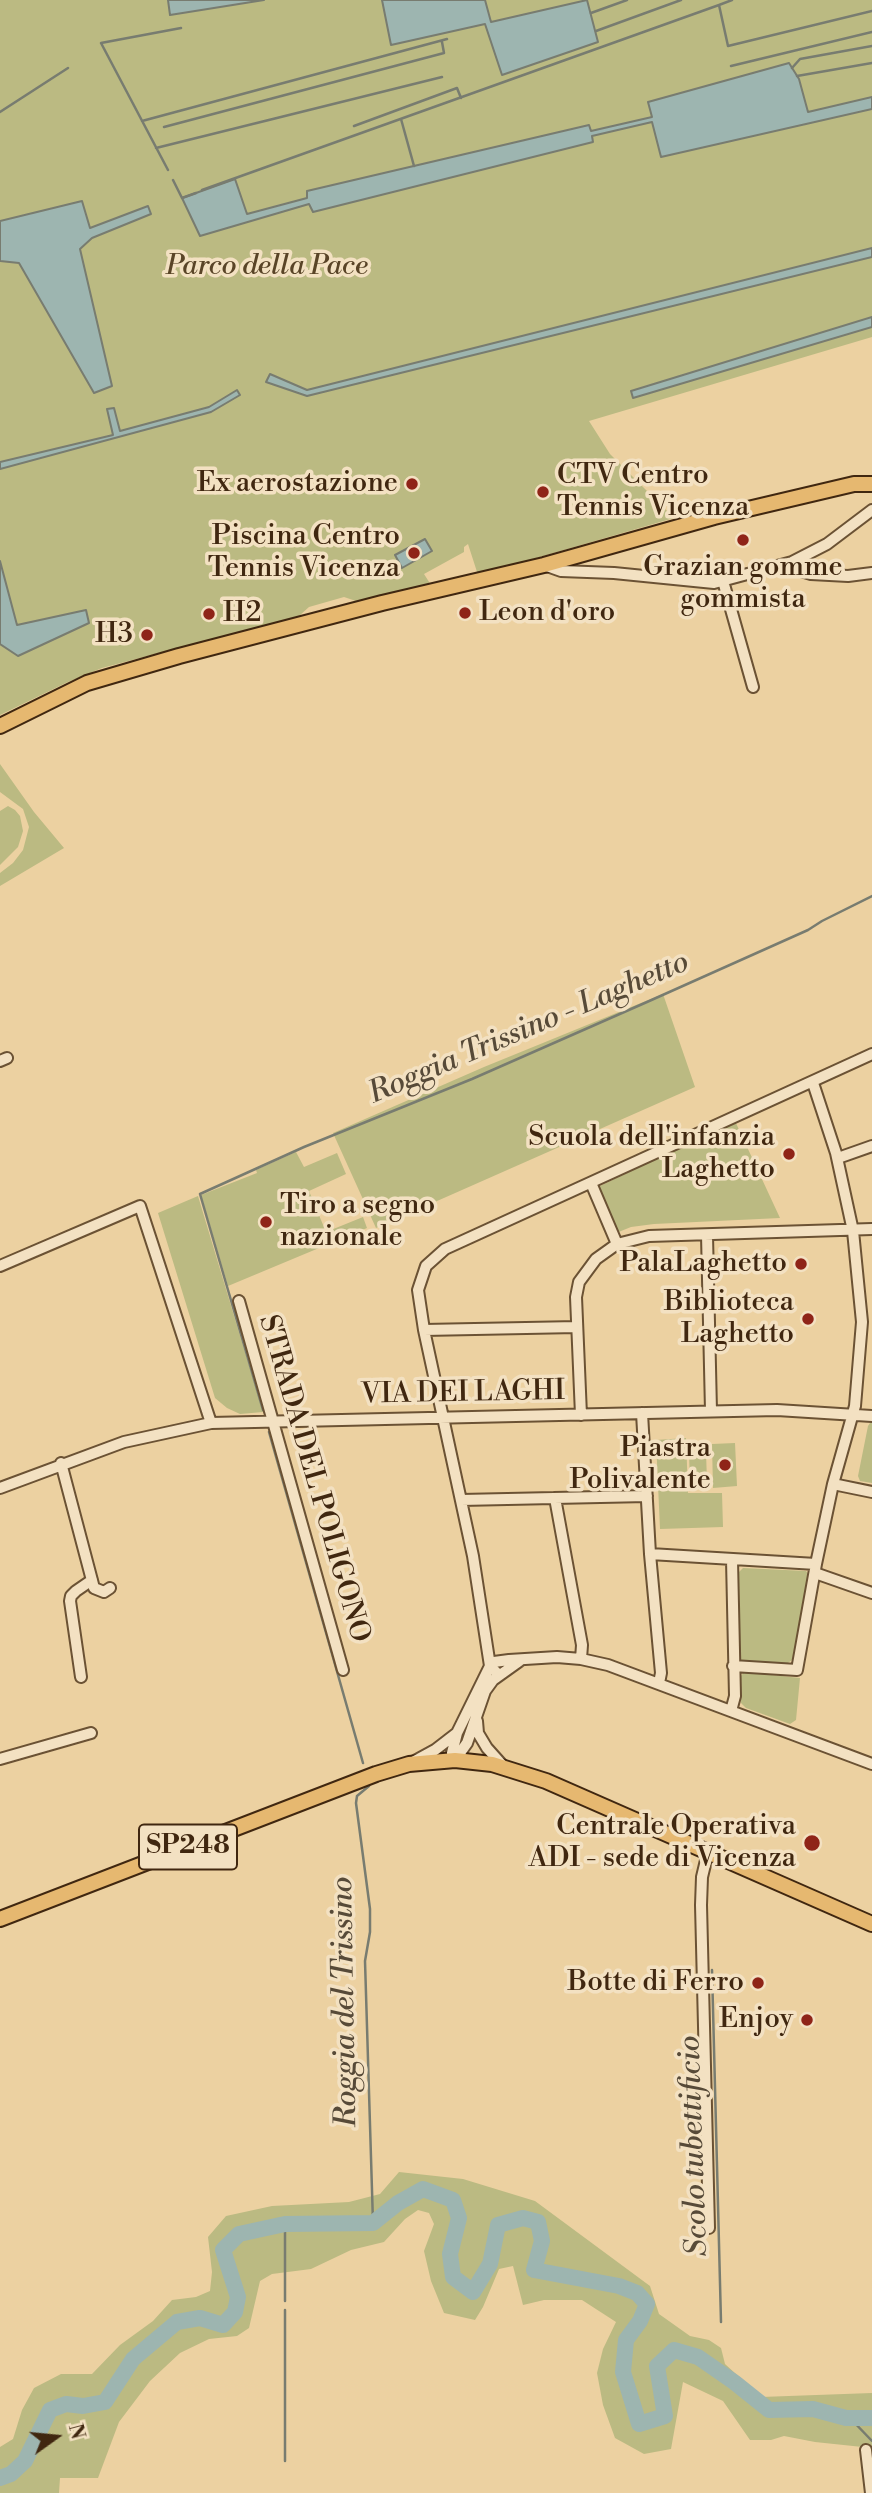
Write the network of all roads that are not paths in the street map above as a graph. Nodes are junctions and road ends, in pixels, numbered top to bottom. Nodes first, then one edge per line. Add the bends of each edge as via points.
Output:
1 (872, 470) edge
2 (854, 484) junction
3 (872, 484) edge
4 (872, 510) edge
5 (792, 562) junction
6 (544, 565) junction
7 (872, 573) edge
8 (723, 581) junction
9 (753, 687) dead end
10 (0, 726) edge
11 (872, 1054) edge
12 (813, 1083) junction
13 (872, 1146) edge
14 (838, 1158) junction
15 (591, 1184) junction
16 (872, 1229) edge
17 (853, 1231) junction
18 (707, 1235) junction
19 (617, 1244) junction
20 (0, 1266) edge
21 (239, 1301) dead end
22 (577, 1327) junction
23 (424, 1330) junction
24 (711, 1411) junction
25 (642, 1413) junction
26 (581, 1415) junction
27 (853, 1415) junction
28 (872, 1416) edge
29 (443, 1418) junction
30 (273, 1421) junction
31 (211, 1423) junction
32 (61, 1464) junction
33 (833, 1484) junction
34 (0, 1488) edge
35 (872, 1492) edge
36 (647, 1496) junction
37 (555, 1498) junction
38 (461, 1500) junction
39 (650, 1554) junction
40 (732, 1560) junction
41 (815, 1568) junction
42 (92, 1580) junction
43 (110, 1588) dead end
44 (872, 1593) edge
45 (581, 1659) junction
46 (521, 1660) junction
47 (490, 1666) junction
48 (733, 1666) junction
49 (343, 1670) dead end
50 (499, 1675) junction
51 (81, 1678) dead end
52 (659, 1683) junction
53 (731, 1711) junction
54 (477, 1718) junction
55 (91, 1733) dead end
56 (457, 1733) junction
57 (0, 1759) edge
58 (455, 1760) junction
59 (410, 1764) junction
60 (872, 1764) edge
61 (505, 1767) junction
62 (708, 1852) junction
63 (0, 1919) edge
64 (872, 1924) edge
65 (709, 2228) dead end
66 (866, 2450) dead end
67 (871, 2493) edge

1 - 2 main road
2 - 3 main road
2 - 6 main road via 643,535
4 - 5 street via 827,544
5 - 7 street via 811,574
5 - 8 street
6 - 8 street via 561,571
6 - 10 main road via 103,677
8 - 9 street
11 - 12 street
12 - 14 street
12 - 15 street
13 - 14 street
14 - 17 street
15 - 19 street
15 - 23 street via 445,1249 426,1266 418,1290
16 - 17 street
17 - 18 street
17 - 27 street via 862,1322
18 - 19 street via 649,1236
18 - 24 street
19 - 22 street via 596,1259 579,1282
20 - 31 street via 140,1206
21 - 30 street, STRADA DEL POLIGONO
22 - 23 street
22 - 26 street
23 - 29 street
24 - 25 street, VIA DEI LAGHI
24 - 27 street, VIA DEI LAGHI
25 - 26 street, VIA DEI LAGHI
25 - 36 street
26 - 29 street, VIA DEI LAGHI
27 - 28 street, VIA DEI LAGHI
27 - 33 street
29 - 30 street, VIA DEI LAGHI
29 - 38 street
30 - 31 street, VIA DEI LAGHI
30 - 49 street, STRADA DEL POLIGONO
31 - 32 street, VIA DEI LAGHI via 124,1442
32 - 34 street, VIA DEI LAGHI
32 - 42 street
33 - 35 street
33 - 41 street
36 - 37 street
36 - 39 street
37 - 38 street
37 - 45 street
38 - 47 street
39 - 40 street
39 - 52 street
40 - 41 street
40 - 48 street
41 - 44 street
41 - 48 street via 797,1670
42 - 43 street via 98,1591
42 - 51 street via 70,1601
45 - 46 street
45 - 52 street
46 - 47 street
46 - 50 street
47 - 50 street
47 - 56 street
48 - 53 street
50 - 54 street via 485,1691
52 - 53 street
53 - 60 street
54 - 58 street
54 - 61 street via 478,1733
55 - 57 street
56 - 58 street via 452,1753
56 - 59 street
58 - 59 main road, SP248
58 - 61 main road, SP248
59 - 63 main road, SP248
61 - 62 main road, SP248
62 - 64 main road, SP248
62 - 65 street via 701,1905
66 - 67 street

